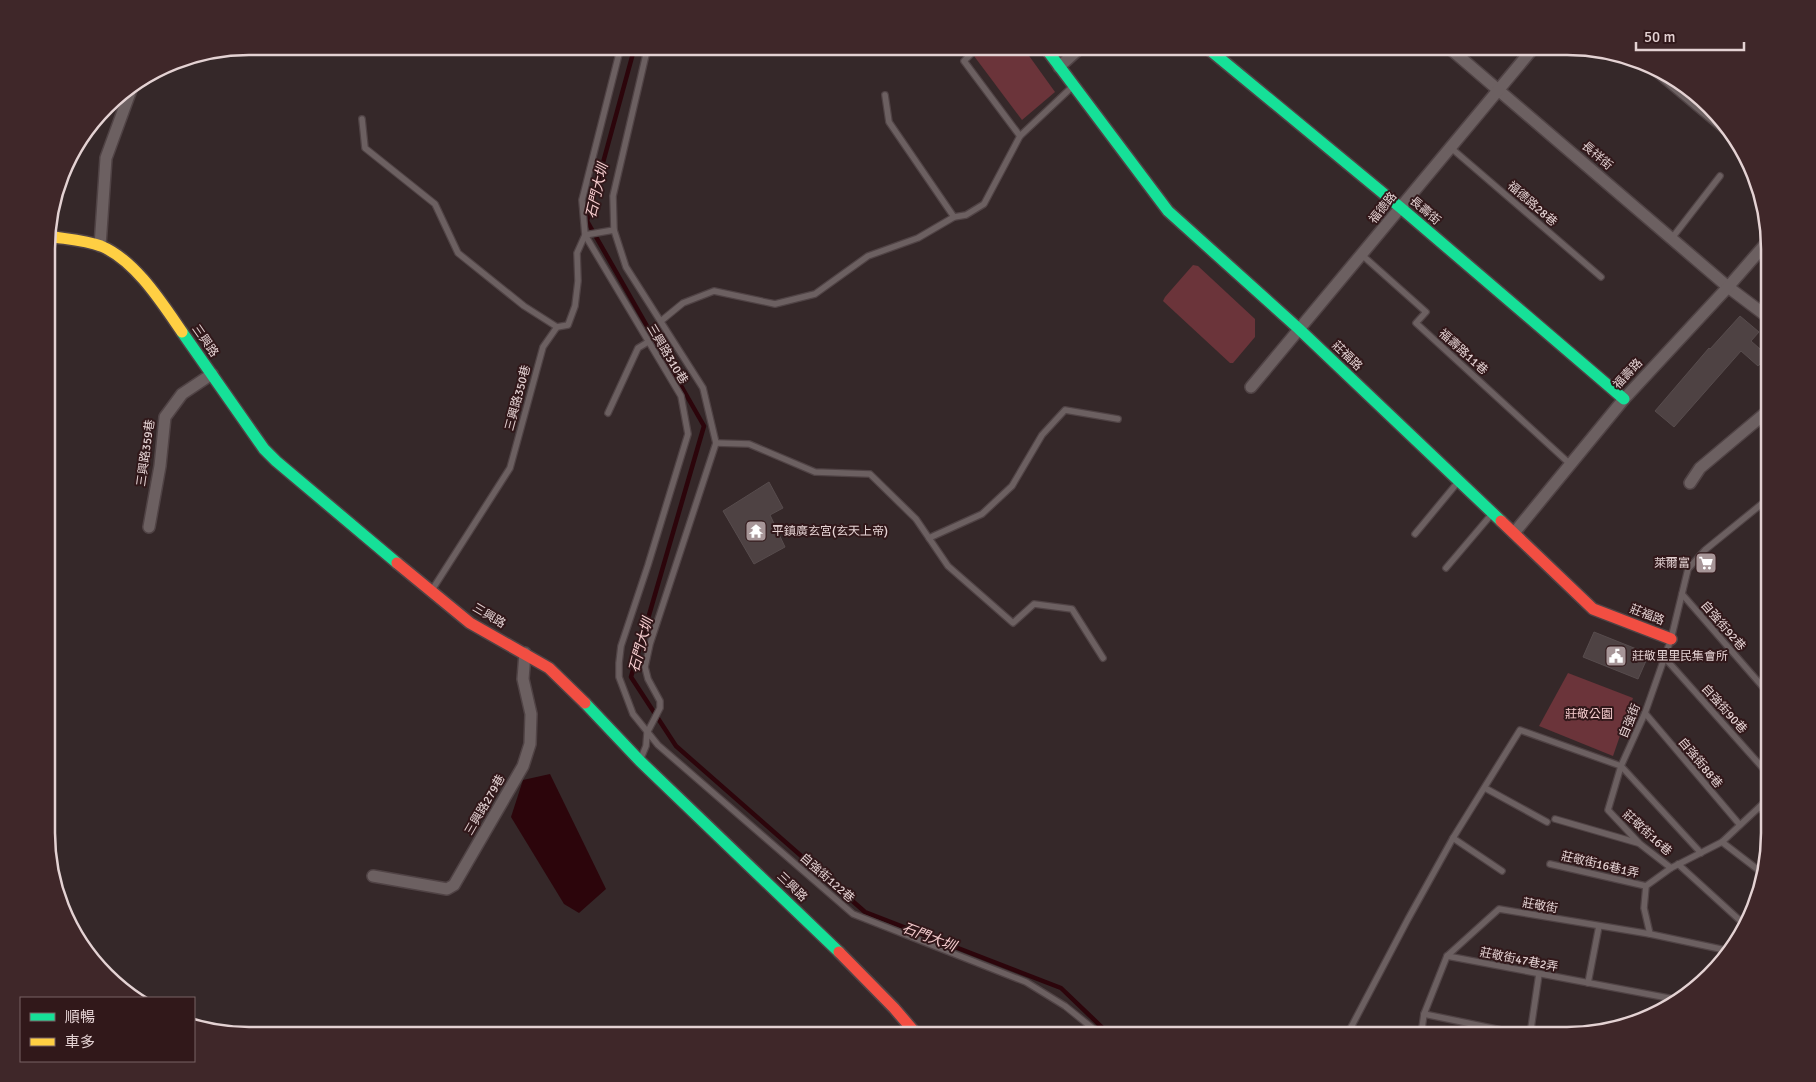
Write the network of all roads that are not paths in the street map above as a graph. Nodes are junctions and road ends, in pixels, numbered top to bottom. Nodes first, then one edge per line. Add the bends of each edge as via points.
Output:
1 (619, 55) edge
2 (646, 55) edge
3 (969, 55) edge
4 (1050, 55) edge
5 (1072, 55) edge
6 (1216, 55) edge
7 (1457, 55) edge
8 (1527, 55) edge
9 (1059, 67) junction
10 (1074, 86) junction
11 (1498, 90) junction
12 (885, 95) dead end
13 (128, 97) edge
14 (362, 119) dead end
15 (1020, 136) junction
16 (1450, 147) junction
17 (1720, 176) dead end
18 (1401, 208) junction
19 (954, 217) junction
20 (611, 231) junction
21 (587, 234) junction
22 (55, 237) edge
23 (1672, 238) junction
24 (100, 246) junction
25 (1761, 249) edge
26 (1362, 255) junction
27 (1601, 277) dead end
28 (1728, 287) junction
29 (1761, 312) edge
30 (661, 321) junction
31 (557, 327) junction
32 (1299, 330) junction
33 (648, 342) junction
34 (212, 374) junction
35 (1252, 386) dead end
36 (1624, 399) junction
37 (608, 413) dead end
38 (1761, 417) edge
39 (1118, 419) dead end
40 (716, 443) junction
41 (1570, 464) junction
42 (1458, 482) junction
43 (1690, 482) dead end
44 (1761, 504) edge
45 (1492, 514) junction
46 (149, 526) dead end
47 (1514, 533) junction
48 (1415, 534) dead end
49 (929, 538) junction
50 (1446, 568) dead end
51 (432, 590) junction
52 (1682, 594) junction
53 (1671, 639) junction
54 (525, 653) junction
55 (1664, 657) junction
56 (1103, 658) dead end
57 (1761, 685) edge
58 (1645, 713) junction
59 (648, 732) junction
60 (640, 761) junction
61 (1761, 765) edge
62 (1621, 766) junction
63 (1485, 788) junction
64 (1760, 807) edge
65 (1555, 819) dead end
66 (1547, 822) dead end
67 (1740, 826) junction
68 (1453, 838) junction
69 (1722, 842) junction
70 (1640, 844) junction
71 (1701, 853) junction
72 (1550, 864) dead end
73 (1678, 864) junction
74 (1671, 868) junction
75 (1757, 869) edge
76 (1502, 871) dead end
77 (373, 876) dead end
78 (1646, 886) junction
79 (1740, 920) edge
80 (1599, 926) junction
81 (1650, 934) junction
82 (1722, 949) edge
83 (1448, 956) junction
84 (1539, 974) junction
85 (1588, 983) junction
86 (1669, 998) edge
87 (1424, 1014) junction
88 (910, 1027) edge
89 (1090, 1027) edge
90 (1352, 1027) edge
91 (1422, 1027) edge
92 (1488, 1027) edge
93 (1529, 1027) edge

1 - 21 lane, 三興路310巷 via 582,200
2 - 20 lane, 三興路310巷 via 612,196
3 - 15 lane via 964,60
4 - 9 street, 莊福路
5 - 9 street
6 - 18 street, 長壽街
7 - 11 street, 長祥街
8 - 11 street, 福德路
9 - 10 street, 莊福路
10 - 15 lane
10 - 32 street, 莊福路 via 1168,210
11 - 16 street, 福德路
11 - 23 street, 長祥街
12 - 19 lane via 889,122
13 - 24 street via 106,158
14 - 31 lane via 366,148 434,204 458,253 524,306
15 - 19 lane via 984,204 966,215
16 - 18 street, 福德路
16 - 27 lane, 福德路28巷
17 - 23 lane
18 - 26 street, 福德路
18 - 36 street, 長壽街
19 - 30 lane via 918,238 868,256 815,294 775,304 714,291 683,302
20 - 21 lane
20 - 30 lane, 三興路310巷 via 626,267
21 - 31 lane, 三興路350巷 via 577,253 575,306 568,325
21 - 33 lane, 三興路310巷
22 - 24 street, 三興路
23 - 28 street, 長祥街
24 - 34 street, 三興路 via 143,279
25 - 28 street, 福壽路
26 - 32 street, 福德路
26 - 41 lane, 福壽路11巷 via 1426,312 1416,323
28 - 29 street, 長祥街
28 - 36 street, 福壽路
30 - 40 lane, 三興路310巷 via 702,388
31 - 51 lane, 三興路350巷 via 543,347 510,468
32 - 35 street, 福德路
32 - 42 street, 莊福路
33 - 37 lane via 638,348
33 - 59 lane, 三興路310巷 via 681,396 688,434 621,646 619,677 633,714
34 - 46 street, 三興路359巷 via 182,394 165,416
34 - 51 street, 三興路 via 264,449 276,461
36 - 41 street, 福壽路
38 - 43 street via 1700,468
39 - 49 lane via 1065,410 1042,435 1012,486 982,514
40 - 49 lane via 749,444 815,472 870,474 916,519
40 - 59 lane via 650,644 645,667 648,680 660,701
41 - 47 street, 福壽路
42 - 45 street, 莊福路
42 - 48 lane
44 - 52 lane, 自強街 via 1705,550 1688,569
45 - 47 street, 莊福路
45 - 50 lane
47 - 53 street, 莊福路 via 1593,608
49 - 56 lane via 948,566 1013,623 1034,604 1072,609
51 - 54 street, 三興路 via 470,622
52 - 53 lane, 自強街
52 - 57 lane, 自強街92巷
53 - 55 lane, 自強街
54 - 60 street, 三興路 via 549,668
54 - 77 street, 三興路279巷 via 523,679 531,714 530,744 523,766 454,885 447,889
55 - 58 lane, 自強街
55 - 61 lane, 自強街90巷
58 - 62 lane, 自強街
58 - 67 lane, 自強街88巷
59 - 60 lane
59 - 89 lane, 自強街122巷 via 658,745 853,914 1026,982 1065,1006
60 - 88 street, 三興路 via 853,965
62 - 63 lane via 1520,730
62 - 70 lane, 莊敬街16巷 via 1608,810
62 - 71 lane
63 - 66 lane
63 - 68 lane
64 - 67 lane
65 - 70 lane
67 - 69 lane
68 - 76 lane
68 - 90 lane
69 - 71 lane
69 - 75 lane
70 - 74 lane, 莊敬街16巷
71 - 73 lane
72 - 78 lane, 莊敬街16巷1弄
73 - 74 lane
73 - 79 lane
74 - 78 lane, 莊敬街16巷
78 - 81 lane via 1644,908
80 - 81 lane, 莊敬街
80 - 83 lane, 莊敬街 via 1498,909
80 - 85 lane
81 - 82 lane, 莊敬街
83 - 84 lane, 莊敬街47巷2弄
83 - 87 lane, 莊敬街
84 - 85 lane, 莊敬街47巷2弄
84 - 93 lane
85 - 86 lane, 莊敬街47巷2弄
87 - 91 lane, 莊敬街
87 - 92 lane

